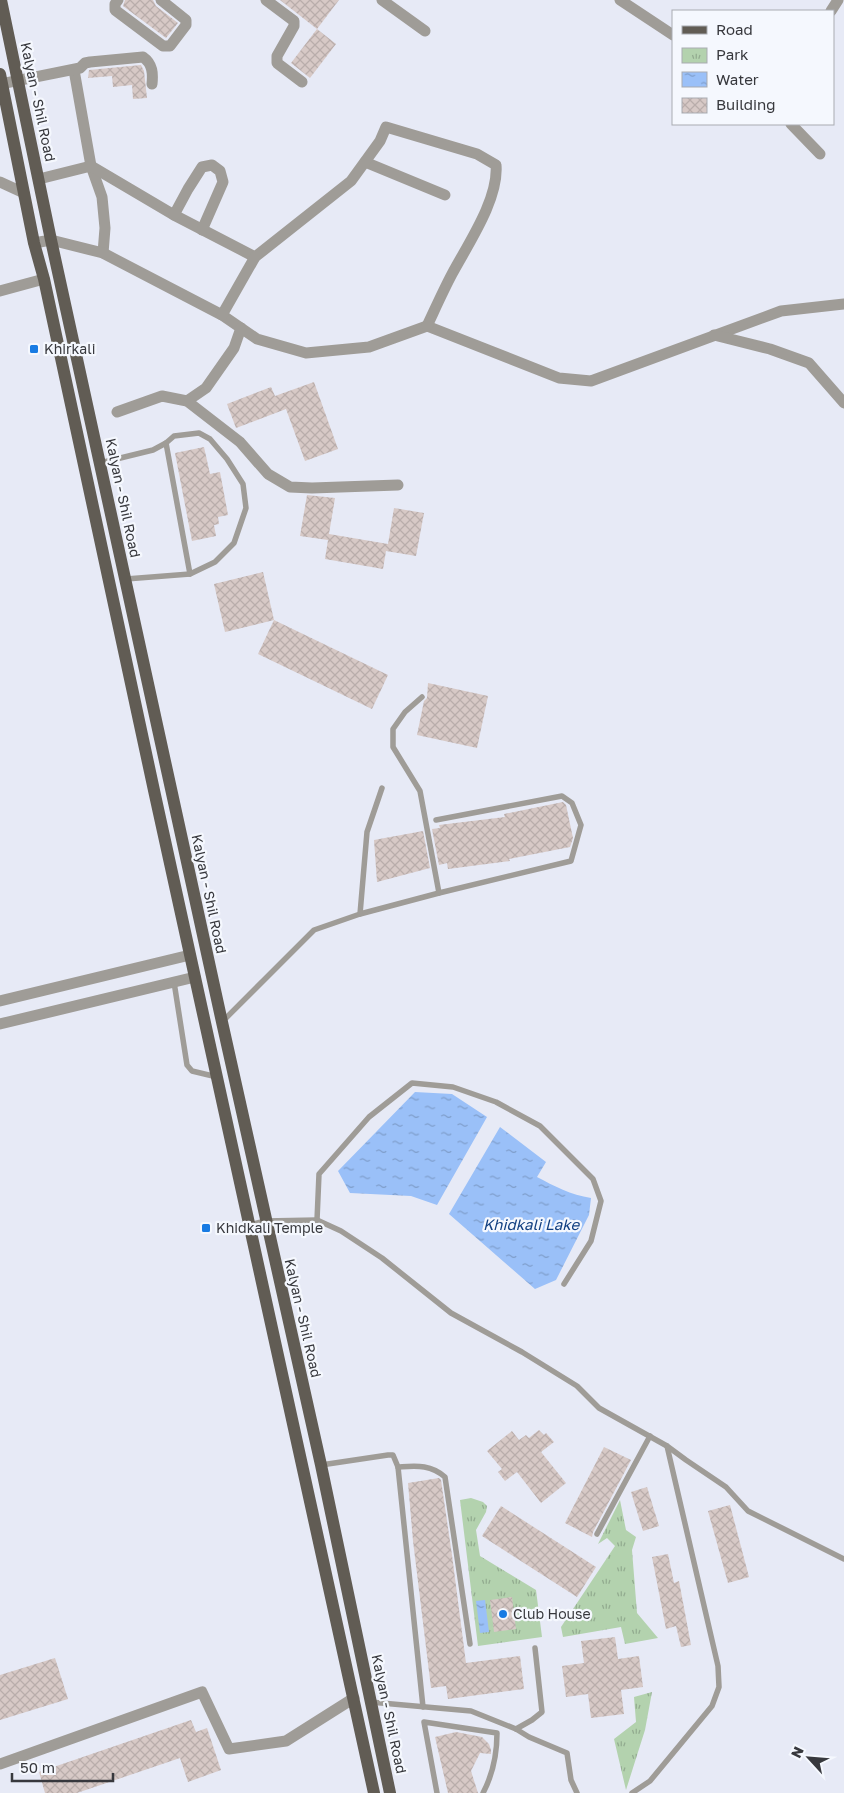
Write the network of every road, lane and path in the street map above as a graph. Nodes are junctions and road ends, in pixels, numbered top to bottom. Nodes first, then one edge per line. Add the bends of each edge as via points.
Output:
1 (1, 0) edge
2 (118, 0) edge
3 (161, 0) edge
4 (266, 0) edge
5 (382, 0) edge
6 (620, 0) edge
7 (3, 24) edge
8 (425, 30) dead end
9 (672, 34) edge
10 (74, 70) junction
11 (1, 81) edge
12 (18, 81) junction
13 (302, 82) dead end
14 (152, 84) dead end
15 (792, 125) edge
16 (820, 154) dead end
17 (365, 162) junction
18 (91, 166) junction
19 (38, 180) junction
20 (0, 182) edge
21 (24, 192) junction
22 (445, 194) dead end
23 (174, 215) junction
24 (202, 230) junction
25 (51, 240) junction
26 (34, 243) junction
27 (103, 253) junction
28 (255, 257) junction
29 (44, 279) junction
30 (0, 290) edge
31 (844, 304) edge
32 (222, 316) junction
33 (427, 326) junction
34 (240, 328) junction
35 (714, 335) junction
36 (187, 401) junction
37 (844, 403) edge
38 (117, 412) dead end
39 (166, 444) junction
40 (100, 464) junction
41 (398, 485) dead end
42 (190, 574) junction
43 (126, 579) junction
44 (422, 698) dead end
45 (382, 788) dead end
46 (436, 820) dead end
47 (439, 893) junction
48 (360, 914) junction
49 (190, 954) junction
50 (195, 976) junction
51 (174, 982) junction
52 (0, 1002) edge
53 (222, 1022) junction
54 (0, 1024) edge
55 (217, 1078) junction
56 (317, 1220) junction
57 (265, 1221) junction
58 (249, 1225) junction
59 (564, 1284) dead end
60 (650, 1436) junction
61 (667, 1446) junction
62 (321, 1466) junction
63 (398, 1467) junction
64 (597, 1534) dead end
65 (844, 1560) edge
66 (470, 1644) dead end
67 (535, 1648) dead end
68 (354, 1698) junction
69 (370, 1702) junction
70 (423, 1707) junction
71 (516, 1729) junction
72 (0, 1764) edge
73 (374, 1793) edge
74 (390, 1793) edge
75 (437, 1793) edge
76 (483, 1793) edge
77 (577, 1793) edge
78 (632, 1793) edge

1 - 7 main road, Kalyan - Shil Road
2 - 3 street via 115,10 163,46 170,46 186,25 186,20
4 - 13 street via 294,21 277,56 277,63
5 - 8 street
6 - 9 street
7 - 12 main road, Kalyan - Shil Road
10 - 12 street
10 - 14 street via 90,62 144,58 153,72
10 - 18 street
11 - 12 street
11 - 21 main road
12 - 19 main road, Kalyan - Shil Road
15 - 16 street
17 - 22 street
17 - 28 street via 351,181
17 - 33 street via 380,142 386,127 477,154 496,165 497,175 486,212
18 - 19 street
18 - 23 street
18 - 27 street via 102,197
19 - 25 main road, Kalyan - Shil Road
20 - 21 street
21 - 26 main road
23 - 24 street
23 - 24 street via 202,167 212,165 220,171 223,182
24 - 28 street
25 - 26 street
25 - 27 street
25 - 40 main road, Kalyan - Shil Road
26 - 29 main road
27 - 32 street
28 - 32 street
29 - 30 street
29 - 49 main road
31 - 35 street via 781,311
32 - 34 street
33 - 34 street via 368,347 306,353 257,339
33 - 35 street via 559,378 591,381
34 - 36 street via 234,348 206,388
35 - 37 street via 770,348 808,363
36 - 38 street via 162,396
36 - 41 street via 240,442 268,474 290,487
39 - 40 lane
39 - 42 lane
39 - 42 lane via 174,436 205,436 227,460 242,484 246,508 234,543 215,562
40 - 43 main road, Kalyan - Shil Road
42 - 43 lane
43 - 53 main road, Kalyan - Shil Road
44 - 47 lane via 405,712 393,729 393,746 420,791
45 - 48 lane via 367,832
46 - 47 lane via 562,796 572,803 581,825 571,861
47 - 48 lane
48 - 53 lane via 314,930
49 - 50 main road
49 - 52 street
50 - 51 street
50 - 55 main road
51 - 54 street
51 - 55 lane via 187,1065 192,1071
53 - 57 main road, Kalyan - Shil Road
55 - 58 main road
56 - 57 lane
56 - 59 lane via 319,1174 369,1117 412,1083 453,1086 496,1102 540,1126 593,1179 601,1201 591,1241
56 - 60 lane via 341,1231 382,1258 451,1312 577,1386 599,1408
57 - 58 lane
57 - 62 main road, Kalyan - Shil Road
58 - 68 main road
60 - 61 lane
60 - 64 lane
61 - 65 lane via 726,1487 748,1511
61 - 78 lane via 718,1666 719,1687 712,1706 650,1781
62 - 63 lane via 393,1455
62 - 69 main road, Kalyan - Shil Road
63 - 66 lane via 420,1465 445,1477
63 - 70 lane
67 - 71 lane via 542,1712
68 - 72 street via 286,1741 228,1749 202,1692
68 - 73 main road
69 - 70 lane
69 - 74 main road, Kalyan - Shil Road
70 - 71 lane via 471,1711
71 - 77 lane via 567,1753 571,1780
75 - 76 lane via 424,1722 497,1733 495,1762

